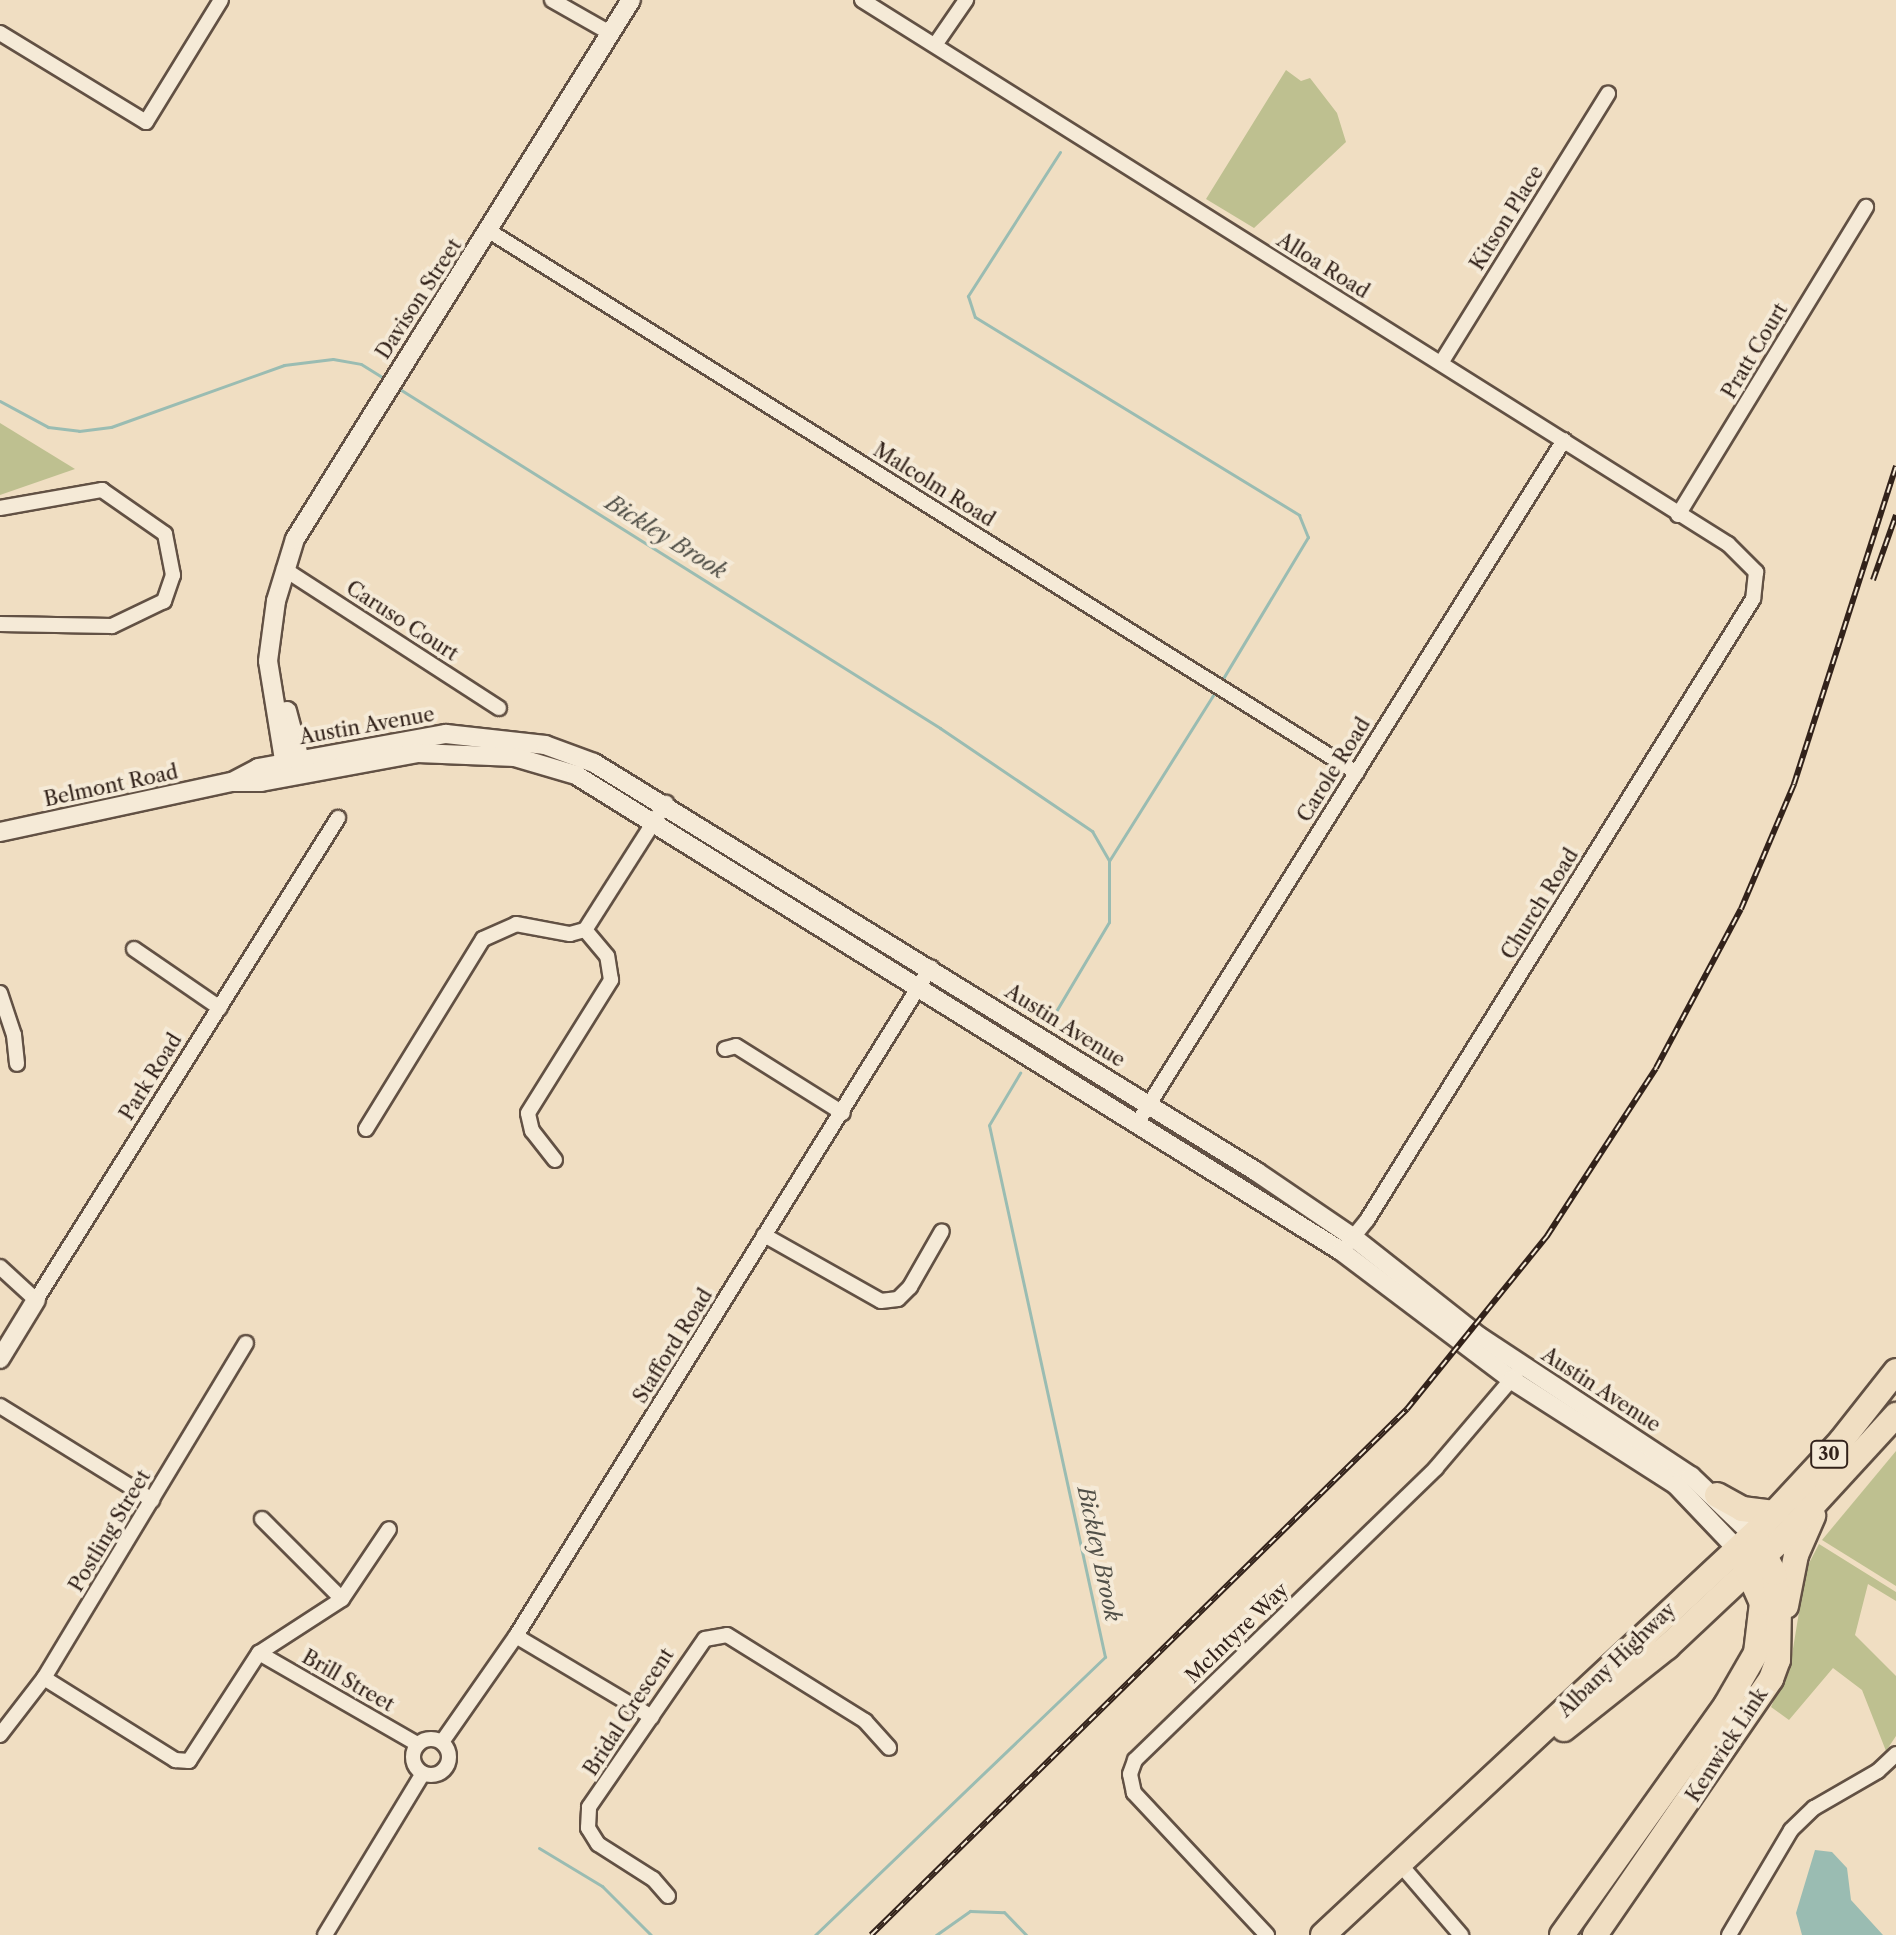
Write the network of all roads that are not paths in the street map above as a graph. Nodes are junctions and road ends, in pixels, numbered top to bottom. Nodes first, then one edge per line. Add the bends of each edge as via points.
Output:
1 (221, 0) edge
2 (552, 0) edge
3 (631, 0) edge
4 (862, 0) edge
5 (966, 0) edge
6 (0, 33) edge
7 (610, 33) junction
8 (935, 45) junction
9 (1608, 94) dead end
10 (1866, 207) dead end
11 (489, 231) junction
12 (1441, 363) junction
13 (1564, 440) junction
14 (0, 508) edge
15 (1678, 515) junction
16 (284, 569) junction
17 (1756, 572) joint
18 (0, 624) edge
19 (499, 708) dead end
20 (294, 768) junction
21 (1357, 773) junction
22 (666, 803) junction
23 (338, 818) dead end
24 (655, 820) junction
25 (0, 832) edge
26 (585, 930) junction
27 (134, 949) dead end
28 (931, 967) junction
29 (919, 985) junction
30 (0, 993) edge
31 (220, 1008) junction
32 (725, 1049) dead end
33 (17, 1064) dead end
34 (1149, 1103) junction
35 (843, 1113) junction
36 (1138, 1122) junction
37 (366, 1129) dead end
38 (555, 1160) dead end
39 (942, 1231) dead end
40 (764, 1235) junction
41 (1348, 1244) junction
42 (0, 1267) edge
43 (36, 1300) junction
44 (246, 1343) dead end
45 (0, 1359) edge
46 (1896, 1371) edge
47 (1516, 1372) junction
48 (0, 1406) edge
49 (1896, 1415) edge
50 (1717, 1495) junction
51 (152, 1500) junction
52 (1817, 1506) junction
53 (1774, 1513) junction
54 (262, 1519) dead end
55 (389, 1529) dead end
56 (1751, 1551) junction
57 (1719, 1598) junction
58 (342, 1599) junction
59 (516, 1636) junction
60 (259, 1653) junction
61 (1767, 1656) junction
62 (44, 1678) junction
63 (652, 1717) junction
64 (0, 1735) edge
65 (442, 1742) junction
66 (417, 1744) junction
67 (889, 1748) dead end
68 (1896, 1754) edge
69 (423, 1773) junction
70 (1403, 1867) junction
71 (668, 1896) dead end
72 (325, 1935) edge
73 (1267, 1935) edge
74 (1323, 1935) edge
75 (1338, 1935) edge
76 (1461, 1935) edge
77 (1562, 1935) edge
78 (1595, 1935) edge
79 (1729, 1935) edge

1 - 6 street via 146,122
2 - 7 street
3 - 7 main road, Davison Street
4 - 8 street, Alloa Road
5 - 8 street
7 - 11 main road, Davison Street
8 - 12 street, Alloa Road
9 - 12 street, Kitson Place
10 - 15 street, Pratt Court
11 - 16 main road, Davison Street via 295,539
11 - 21 street, Malcolm Road
12 - 13 street, Alloa Road
13 - 15 street, Alloa Road
13 - 21 street, Carole Road
14 - 18 street via 102,490 165,534 173,575 164,601 112,626
15 - 17 street, Alloa Road via 1728,544
16 - 19 street, Caruso Court
16 - 20 main road, Davison Street via 273,634
17 - 41 street, Church Road via 1753,599
20 - 22 main road, Austin Avenue via 446,734 493,736 569,752
20 - 24 main road, Austin Avenue via 418,753 515,757 590,781
20 - 25 main road, Belmont Road via 258,768 232,782
21 - 34 street, Carole Road
22 - 24 street
22 - 28 main road, Austin Avenue
23 - 31 street, Park Road
24 - 26 street
24 - 29 main road, Austin Avenue
26 - 37 street via 570,934 516,924 483,939
26 - 38 street via 607,956 611,980 528,1113 532,1131
27 - 31 street
28 - 29 street, Stafford Road
28 - 34 main road, Austin Avenue
29 - 35 street, Stafford Road
29 - 36 main road, Austin Avenue
30 - 33 street
31 - 43 street, Park Road
32 - 35 street via 736,1046
34 - 36 street, Carole Road
34 - 41 main road, Austin Avenue
35 - 40 street, Stafford Road
36 - 41 main road, Austin Avenue
39 - 40 street via 910,1287 898,1299 881,1301
40 - 59 street, Stafford Road
41 - 47 main road, Austin Avenue
42 - 43 street
43 - 45 main road, Park Road
44 - 51 street, Postling Street
46 - 53 highway, Albany Highway / 30
47 - 50 main road, Austin Avenue
47 - 56 main road, Austin Avenue via 1676,1485
47 - 73 street, McIntyre Way via 1436,1468 1135,1760 1130,1774 1134,1793
48 - 51 street
49 - 52 highway, Albany Highway / 30
50 - 53 highway via 1742,1509
50 - 56 main road, Austin Avenue
51 - 62 street, Postling Street
52 - 56 highway, Albany Highway / 30
52 - 61 highway, 30
53 - 56 highway, Albany Highway / 30
54 - 58 street
55 - 58 street
56 - 57 highway, Albany Highway
56 - 61 highway, Kenwick Link / 30 via 1779,1609
56 - 70 highway, Albany Highway
57 - 61 highway via 1737,1599 1752,1611
57 - 70 highway, Albany Highway
58 - 60 street
59 - 63 street
59 - 65 street, Stafford Road
60 - 62 street via 189,1761 175,1760
60 - 66 street, Brill Street
61 - 77 highway, Kenwick Link / 30 via 1726,1705
61 - 78 highway, Kenwick Link / 30 via 1751,1714
62 - 64 street, Postling Street
63 - 67 street, Bridal Crescent via 694,1649 705,1639 727,1635 865,1721
63 - 71 street, Bridal Crescent via 589,1807 588,1828 598,1844 653,1879
65 - 66 street via 430,1738
65 - 69 street, Stafford Road via 448,1764 438,1774
66 - 69 street via 413,1759
68 - 79 street via 1878,1771 1814,1808 1791,1830
69 - 72 street, Stafford Road
70 - 74 highway, Albany Highway
70 - 75 highway, Albany Highway
70 - 76 street

